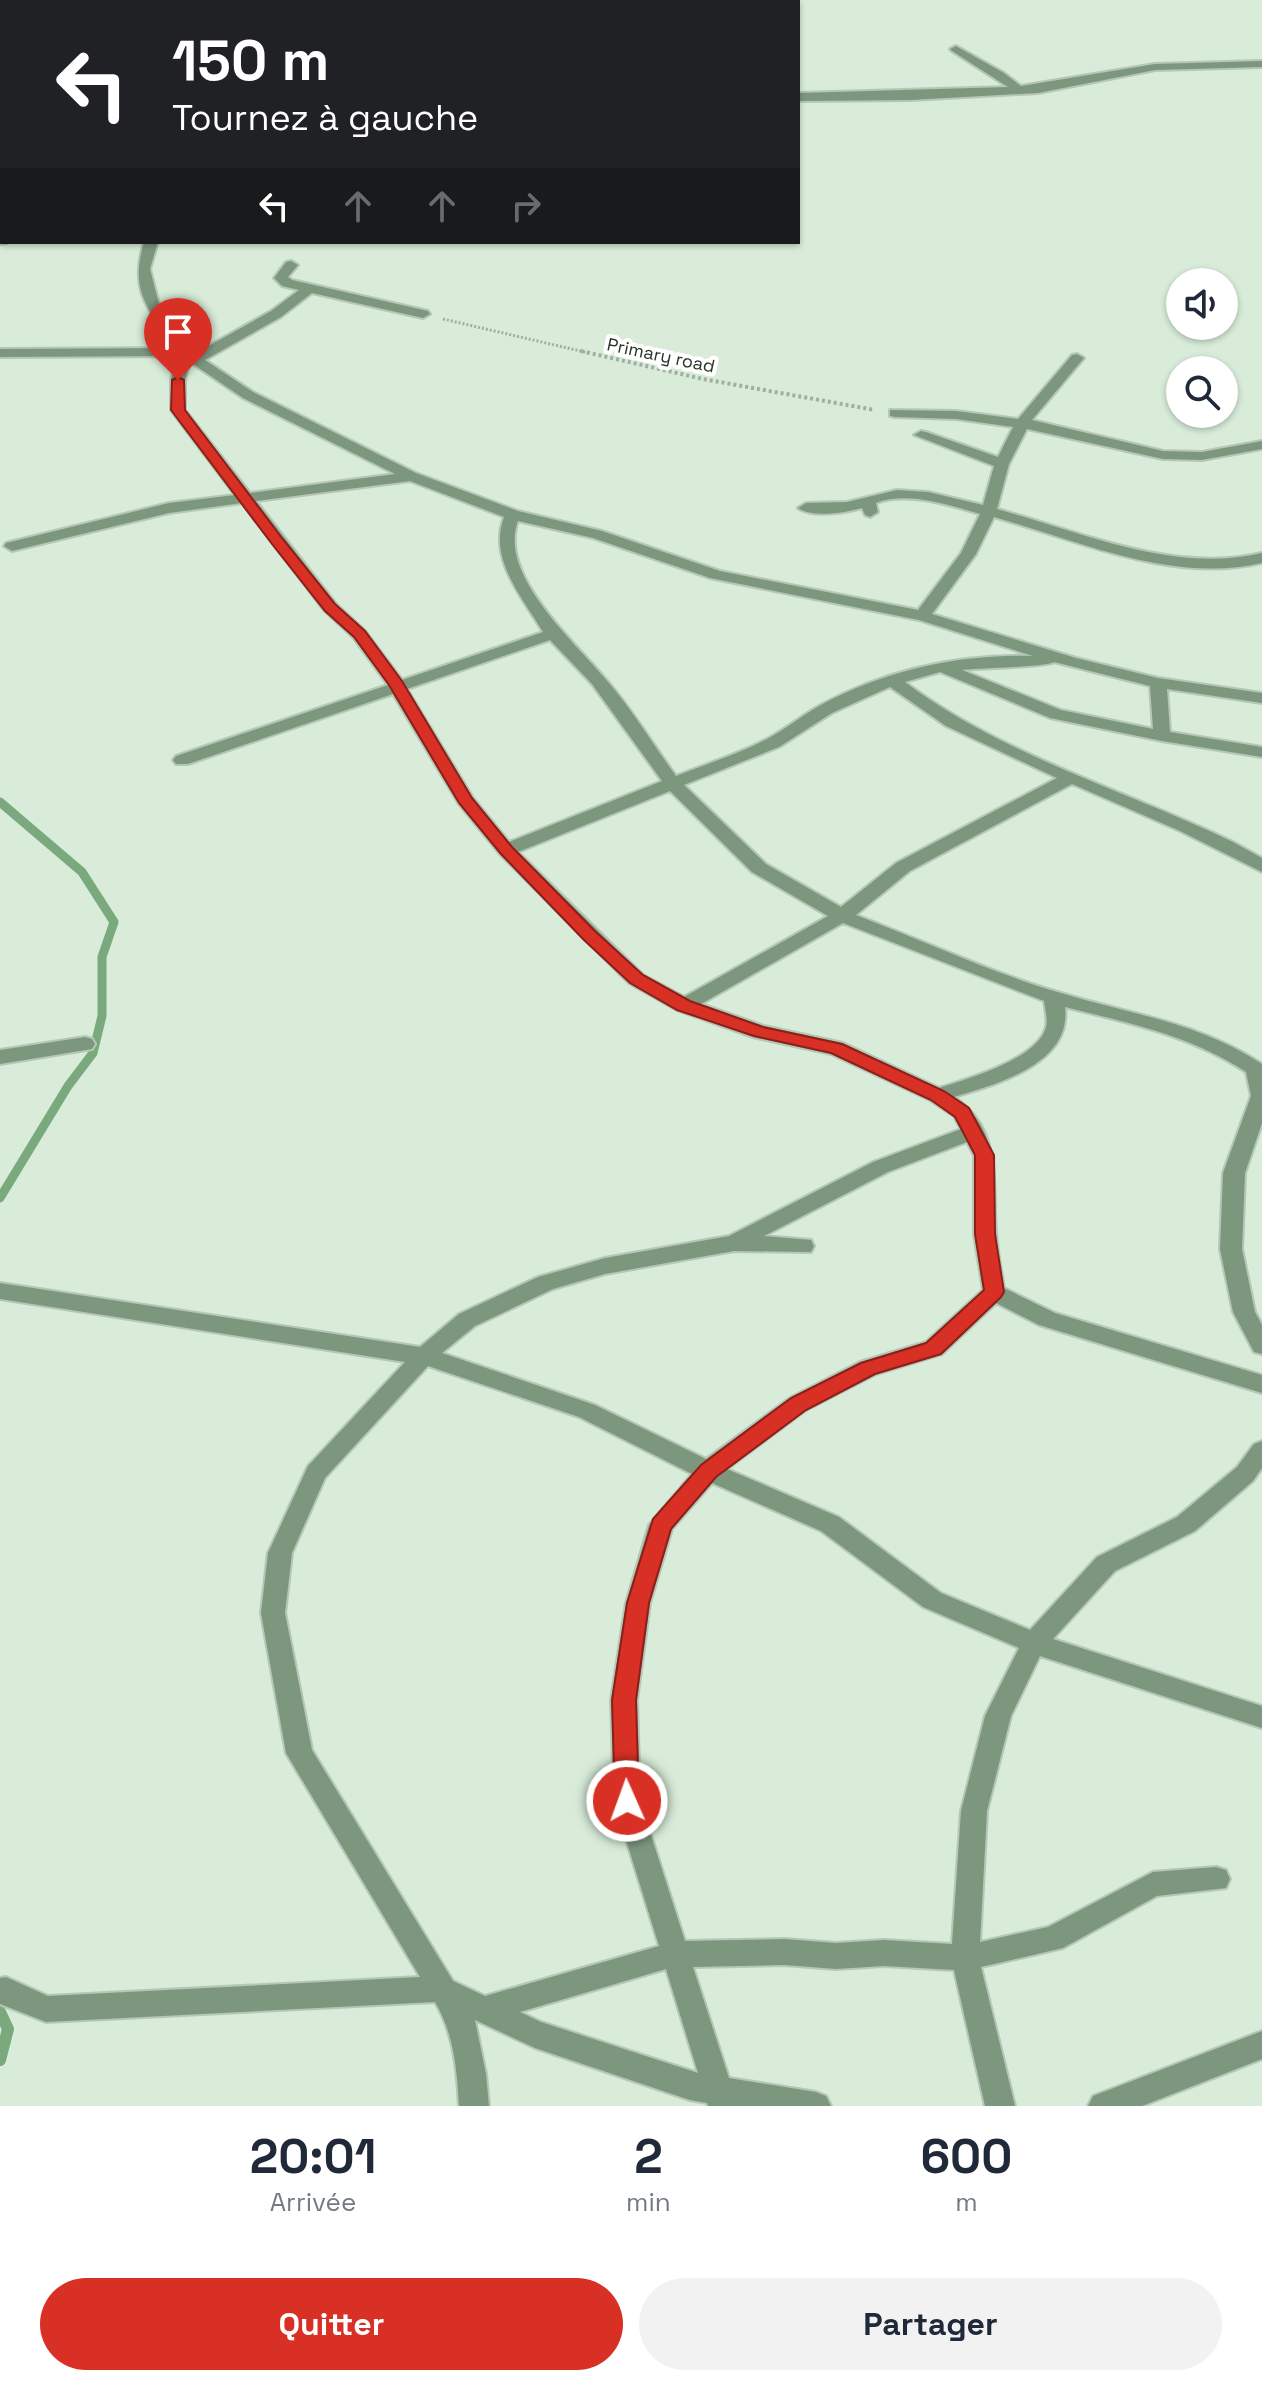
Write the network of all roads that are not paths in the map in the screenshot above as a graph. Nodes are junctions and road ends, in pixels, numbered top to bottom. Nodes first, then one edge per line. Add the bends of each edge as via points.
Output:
1 (956, 49) dead end
2 (1262, 64) edge
3 (1018, 90) junction
4 (800, 97) edge
5 (150, 244) edge
6 (291, 265) dead end
7 (342, 283) dead end
8 (308, 289) junction
9 (328, 293) junction
10 (410, 297) dead end
11 (381, 306) junction
12 (423, 314) road end
13 (0, 353) edge
14 (191, 356) junction
15 (1077, 358) dead end
16 (895, 413) road end
17 (1022, 423) junction
18 (921, 435) dead end
19 (1262, 445) edge
20 (1002, 464) junction
21 (411, 476) junction
22 (242, 497) junction
23 (806, 508) dead end
24 (989, 511) junction
25 (513, 515) junction
26 (12, 546) dead end
27 (1262, 558) edge
28 (922, 616) junction
29 (553, 634) junction
30 (1071, 662) junction
31 (941, 667) junction
32 (892, 680) junction
33 (1158, 683) junction
34 (396, 684) junction
35 (1262, 698) edge
36 (1162, 736) junction
37 (1262, 752) edge
38 (182, 760) dead end
39 (1072, 777) junction
40 (672, 783) junction
41 (506, 850) junction
42 (1262, 866) edge
43 (842, 916) junction
44 (1054, 998) junction
45 (684, 1005) junction
46 (85, 1044) dead end
47 (0, 1057) edge
48 (937, 1095) junction
49 (973, 1133) junction
50 (734, 1243) junction
51 (803, 1246) dead end
52 (0, 1291) edge
53 (994, 1292) junction
54 (1262, 1346) edge
55 (424, 1356) junction
56 (1262, 1384) edge
57 (1262, 1450) edge
58 (708, 1471) junction
59 (1034, 1643) junction
60 (1262, 1717) edge
61 (1216, 1879) dead end
62 (674, 1954) junction
63 (965, 1958) junction
64 (441, 1989) junction
65 (3, 1991) edge
66 (486, 2009) junction
67 (1262, 2045) edge
68 (721, 2097) edge
69 (474, 2106) edge
70 (816, 2106) edge
71 (1000, 2106) edge
72 (1103, 2106) edge

1 - 3 street
2 - 3 street via 1155,67
3 - 4 street
5 - 14 street via 143,269 152,304
6 - 8 street via 281,278
7 - 9 street
8 - 9 street
8 - 14 street via 276,314
9 - 11 street
10 - 11 street
11 - 12 street
13 - 14 street
14 - 21 street via 248,395
14 - 22 street via 178,380 178,410
15 - 17 street
16 - 17 street
17 - 19 street via 1163,455 1202,456
17 - 20 street
18 - 20 street
20 - 24 street
21 - 22 street
21 - 25 street
22 - 26 street via 118,519
22 - 34 street
23 - 24 street via 869,506 879,495 901,495 957,501
24 - 27 street via 1172,562 1220,567
24 - 28 street via 968,554
25 - 28 street via 597,534 716,575
25 - 29 street via 506,533 511,566
28 - 30 street
29 - 34 street
29 - 40 street via 598,680
30 - 31 street via 1004,660
30 - 33 street
31 - 32 street
31 - 36 street via 1056,714
32 - 39 street via 948,721
32 - 40 street via 826,709 773,743
33 - 35 street
33 - 36 street
34 - 38 street
34 - 41 street via 465,800
36 - 37 street
39 - 42 street
39 - 43 street via 903,867
40 - 41 street
40 - 43 street via 759,868
41 - 45 street via 636,979
43 - 44 street
43 - 45 street
44 - 48 street via 1055,1030 1040,1051 984,1081
44 - 54 street via 1167,1026 1222,1047 1255,1069 1261,1096 1234,1173 1231,1249 1244,1312
45 - 48 street via 760,1032 836,1048
46 - 47 street
48 - 49 street via 962,1112
49 - 50 street via 885,1162
49 - 53 street via 984,1155 985,1234
50 - 51 street
50 - 55 street via 605,1266 546,1283 467,1320
52 - 55 street
53 - 56 street via 1047,1319
53 - 58 street via 934,1348 868,1368 798,1404
55 - 58 street via 587,1411
55 - 64 street via 316,1473 280,1553 273,1613 299,1753
57 - 59 street via 1245,1474 1186,1524 1106,1564
58 - 59 street via 830,1524 932,1600
58 - 62 street via 661,1525 638,1603 624,1700 627,1801
59 - 60 street
59 - 63 street via 998,1716 974,1811
61 - 63 street via 1153,1884 1053,1939
62 - 63 street
62 - 66 street
62 - 68 street
63 - 71 street
64 - 65 street via 46,2009
64 - 66 street
64 - 69 street via 461,2019
66 - 68 street via 535,2034
67 - 72 street
68 - 70 street

